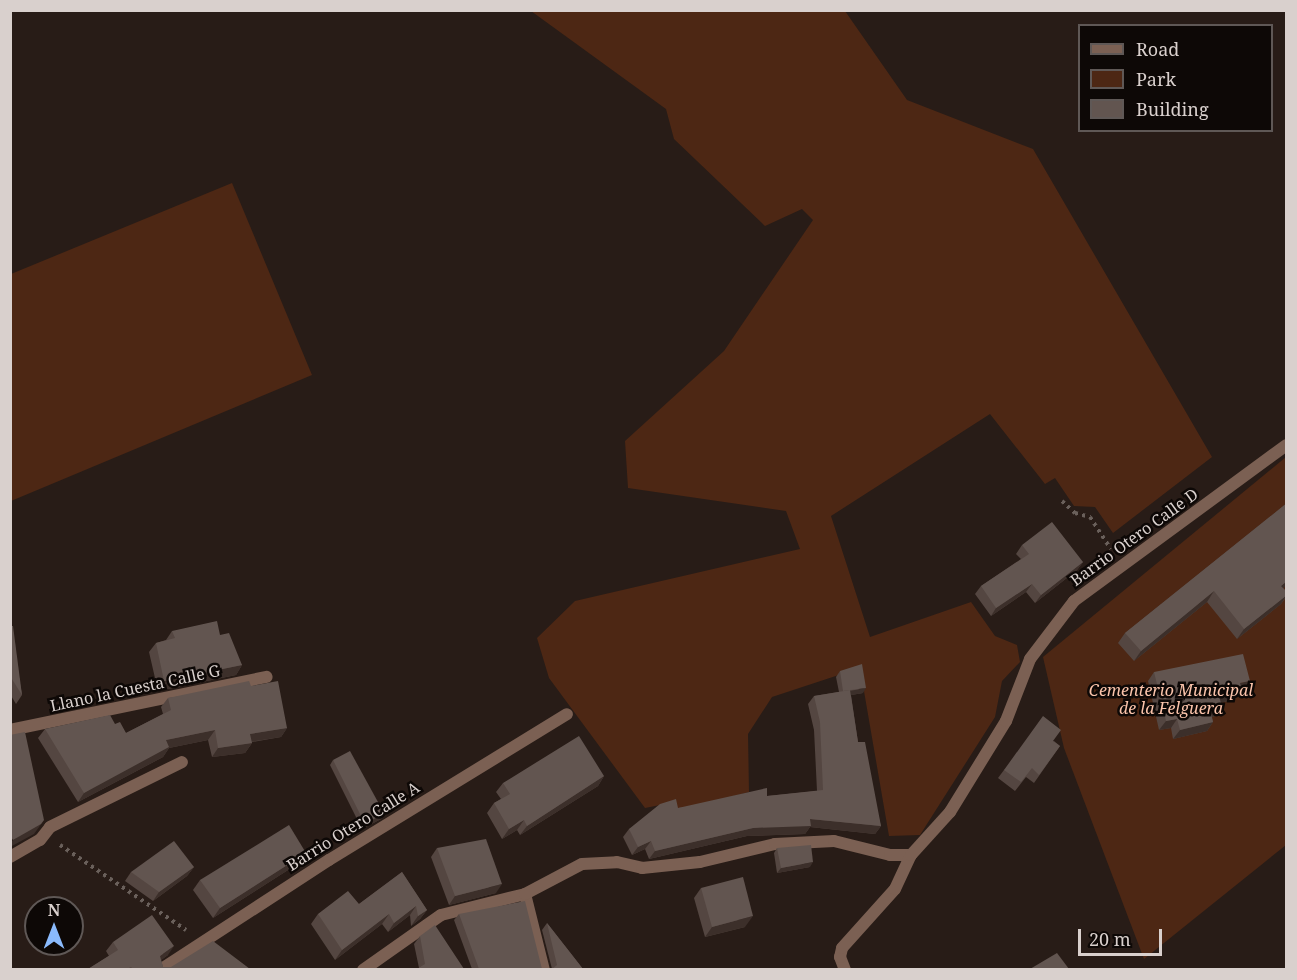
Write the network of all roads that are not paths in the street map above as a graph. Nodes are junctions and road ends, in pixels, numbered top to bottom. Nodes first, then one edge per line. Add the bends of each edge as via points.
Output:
1 (1287, 446) edge
2 (267, 677) dead end
3 (567, 714) dead end
4 (10, 730) edge
5 (182, 762) dead end
6 (911, 855) junction
7 (10, 857) edge
8 (525, 894) junction
9 (203, 940) junction
10 (223, 951) edge
11 (160, 969) edge
12 (363, 969) edge
13 (544, 969) edge
14 (845, 969) edge

1 - 6 street, Barrio Otero Calle D via 1074,601 1030,659 1006,722 950,812
2 - 4 street, Llano la Cuesta Calle G
3 - 9 street, Barrio Otero Calle A
5 - 7 street via 50,827
6 - 8 street via 890,855 834,841 775,844 700,862 642,868 617,862 582,864
6 - 14 street, Barrio Otero Calle D via 895,889 842,948 840,957
8 - 12 street via 441,915
8 - 13 street
9 - 10 street
9 - 11 street, Barrio Otero Calle A

